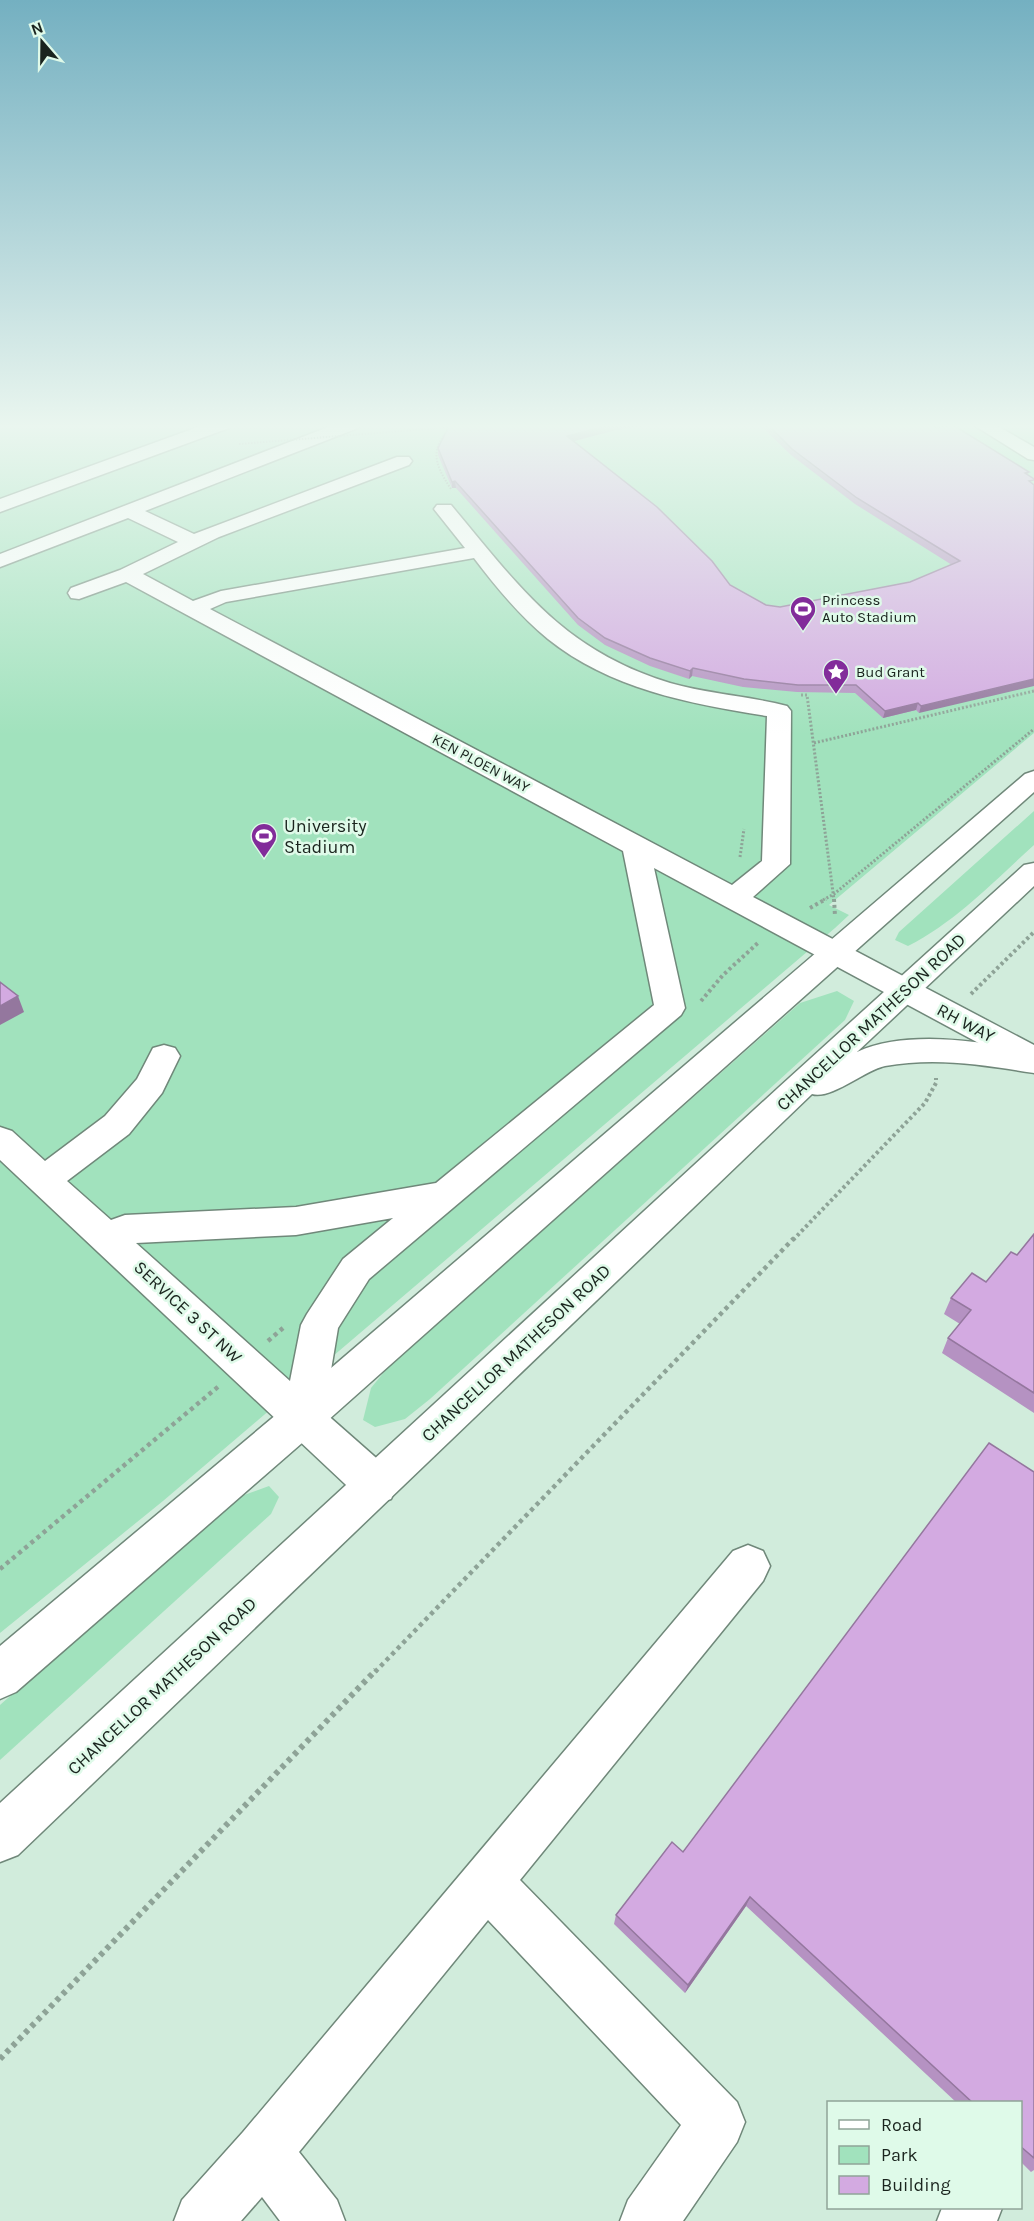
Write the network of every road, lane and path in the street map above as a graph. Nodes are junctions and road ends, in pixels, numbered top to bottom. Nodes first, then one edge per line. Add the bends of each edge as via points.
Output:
1 (87, 528) edge
2 (162, 528) edge
3 (231, 528) edge
4 (465, 528) edge
5 (194, 542) junction
6 (480, 551) junction
7 (0, 561) edge
8 (127, 574) junction
9 (79, 593) dead end
10 (192, 609) junction
11 (1034, 691) edge
12 (796, 695) edge
13 (1034, 729) edge
14 (814, 743) junction
15 (1034, 779) edge
16 (636, 847) junction
17 (1034, 872) edge
18 (834, 894) junction
19 (734, 898) junction
20 (1034, 932) edge
21 (835, 953) junction
22 (906, 990) junction
23 (950, 1014) junction
24 (931, 1050) junction
25 (164, 1056) dead end
26 (1034, 1061) edge
27 (790, 1096) junction
28 (0, 1140) edge
29 (43, 1180) junction
30 (446, 1194) junction
31 (109, 1239) junction
32 (245, 1364) junction
33 (303, 1417) junction
34 (376, 1485) junction
35 (748, 1566) dead end
36 (0, 1569) edge
37 (4, 1665) edge
38 (0, 1837) edge
39 (488, 1882) junction
40 (0, 2059) edge
41 (262, 2152) junction
42 (203, 2221) edge
43 (316, 2221) edge
44 (649, 2221) edge

1 - 7 main road
2 - 5 main road
3 - 5 main road
4 - 6 main road
5 - 8 main road
6 - 10 main road via 221,597
6 - 19 main road via 529,609 590,658 682,695 779,711 776,864
8 - 9 main road
8 - 10 main road, KEN PLOEN WAY
10 - 16 main road, KEN PLOEN WAY
11 - 14 path
12 - 14 path via 807,695
13 - 18 path
14 - 18 path
15 - 21 main road
16 - 19 main road, KEN PLOEN WAY
16 - 30 main road via 670,1008
17 - 22 main road, CHANCELLOR MATHESON ROAD
18 - 21 path
19 - 21 main road, KEN PLOEN WAY
20 - 23 path
21 - 22 main road, RH WAY
21 - 33 main road
22 - 23 main road, RH WAY
22 - 27 main road, CHANCELLOR MATHESON ROAD
23 - 26 main road, RH WAY
24 - 26 main road
24 - 27 main road via 877,1056
24 - 40 path via 936,1083 925,1103
25 - 29 main road via 151,1085 117,1125
27 - 34 main road, CHANCELLOR MATHESON ROAD
28 - 29 main road, SERVICE 3 ST NW
29 - 31 main road, SERVICE 3 ST NW
30 - 31 main road via 296,1221 125,1228
30 - 33 main road via 356,1269 326,1315 320,1325
31 - 32 main road, SERVICE 3 ST NW
32 - 33 main road, SERVICE 3 ST NW
32 - 36 path
33 - 34 main road, SERVICE 3 ST NW
33 - 37 main road
34 - 38 main road, CHANCELLOR MATHESON ROAD
35 - 39 main road
39 - 41 main road
39 - 44 main road via 717,2122
41 - 42 main road
41 - 43 main road

